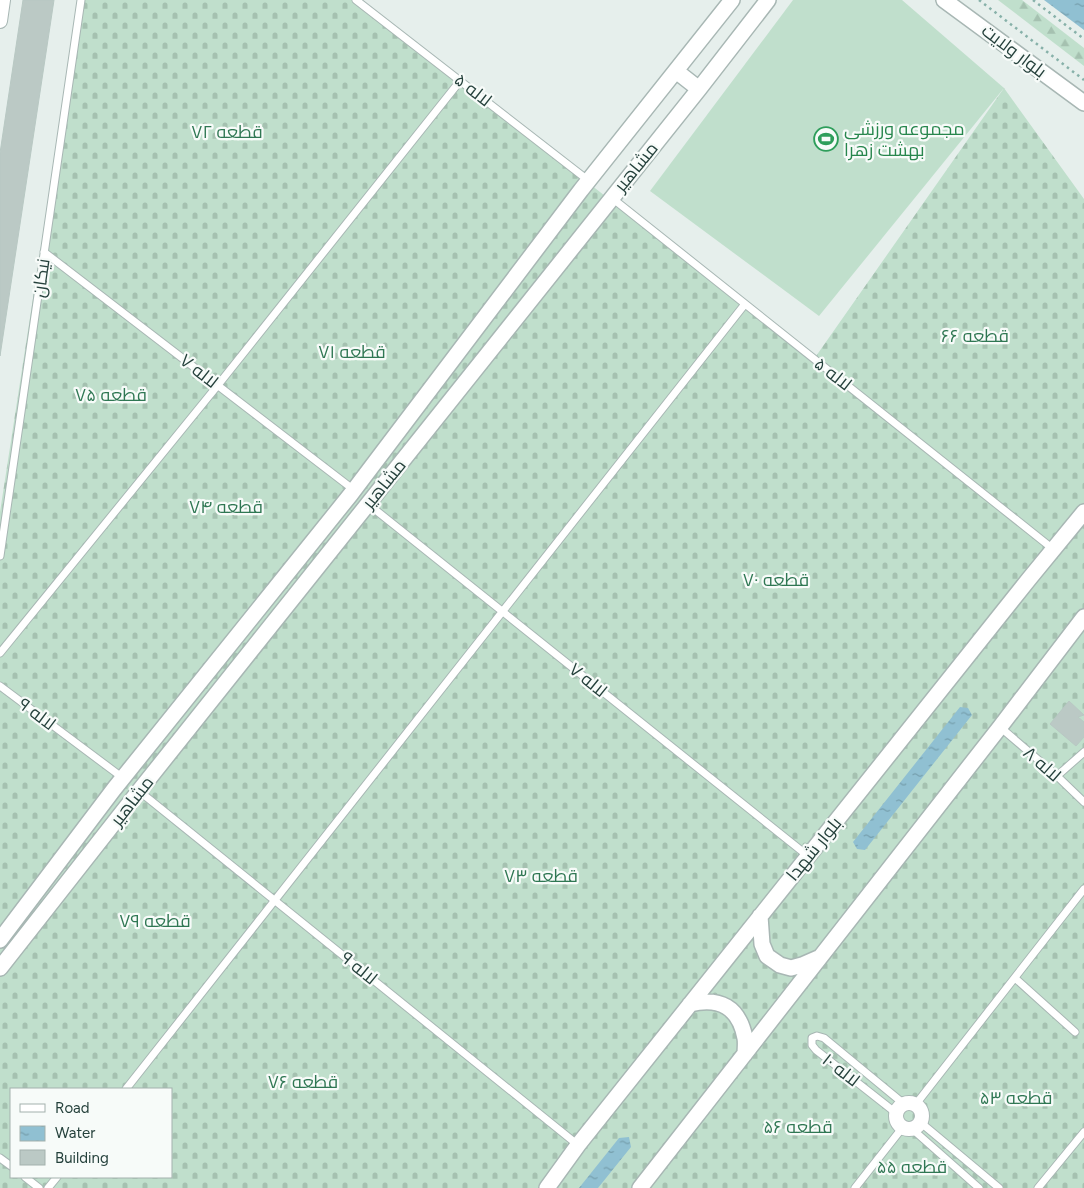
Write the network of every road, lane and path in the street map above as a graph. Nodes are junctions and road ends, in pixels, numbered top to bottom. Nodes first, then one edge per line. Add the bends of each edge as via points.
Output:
1 (3, 0) edge
2 (81, 0) edge
3 (356, 0) edge
4 (732, 0) edge
5 (768, 0) edge
6 (944, 0) edge
7 (979, 0) edge
8 (1033, 0) edge
9 (0, 21) edge
10 (1084, 40) edge
11 (676, 71) junction
12 (1084, 80) edge
13 (460, 81) junction
14 (699, 89) junction
15 (1084, 103) edge
16 (590, 181) junction
17 (612, 198) junction
18 (44, 252) junction
19 (745, 304) junction
20 (218, 385) junction
21 (354, 490) junction
22 (368, 504) junction
23 (1084, 512) edge
24 (1053, 549) junction
25 (0, 556) edge
26 (502, 612) junction
27 (1084, 618) edge
28 (0, 653) edge
29 (0, 686) edge
30 (1000, 727) junction
31 (1084, 752) edge
32 (1057, 776) junction
33 (123, 778) junction
34 (139, 791) junction
35 (1084, 802) edge
36 (808, 856) junction
37 (1084, 889) edge
38 (275, 901) junction
39 (760, 916) junction
40 (0, 940) edge
41 (820, 958) junction
42 (0, 968) edge
43 (1015, 978) junction
44 (690, 1004) junction
45 (1074, 1032) dead end
46 (745, 1054) junction
47 (127, 1088) edge
48 (905, 1107) junction
49 (911, 1126) junction
50 (1084, 1132) edge
51 (578, 1145) junction
52 (26, 1178) edge
53 (56, 1178) edge
54 (39, 1188) edge
55 (48, 1188) edge
56 (547, 1188) edge
57 (640, 1188) edge
58 (855, 1188) edge
59 (979, 1188) edge
60 (999, 1188) edge
61 (1038, 1188) edge

1 - 9 street
2 - 18 lane, نیکان
3 - 13 lane, لاله ۵
4 - 11 street, مشاهیر
5 - 14 street, مشاهیر
6 - 15 street, بلوار ولایت
7 - 12 path
8 - 10 path
11 - 14 street
11 - 16 street, مشاهیر
13 - 16 lane, لاله ۵
13 - 20 lane
14 - 17 street, مشاهیر
16 - 21 street, مشاهیر
17 - 19 lane, لاله ۵
17 - 22 street, مشاهیر
18 - 20 lane, لاله ۷
18 - 25 lane, نیکان
19 - 24 lane, لاله ۵
19 - 26 lane
20 - 21 lane, لاله ۷
20 - 28 lane
21 - 33 street, مشاهیر
22 - 26 lane, لاله ۷
22 - 34 street, مشاهیر
23 - 24 street, بلوار شهدا
24 - 36 street, بلوار شهدا
26 - 36 lane, لاله ۷
26 - 38 lane
27 - 30 street
29 - 33 lane, لاله ۹
30 - 32 lane, لاله ۸
30 - 41 street
31 - 32 lane
32 - 35 lane, لاله ۸
33 - 40 street, مشاهیر
34 - 38 lane, لاله ۹
34 - 42 street, مشاهیر
36 - 39 street, بلوار شهدا
37 - 43 lane
38 - 47 lane
38 - 51 lane, لاله ۹
39 - 41 street via 762,944 768,956 780,965 791,968
39 - 44 street, بلوار شهدا
41 - 46 street
43 - 45 lane
43 - 48 lane
44 - 46 street via 714,1002 727,1006 736,1014 746,1039
44 - 51 street, بلوار شهدا
46 - 57 street
48 - 48 lane, لاله ۱۰ via 824,1038 812,1038 816,1050
48 - 49 street via 898,1121
48 - 49 street via 919,1107 922,1114
49 - 58 lane
49 - 59 lane
49 - 60 lane
50 - 61 lane
51 - 56 street, بلوار شهدا
52 - 54 lane
53 - 55 lane

